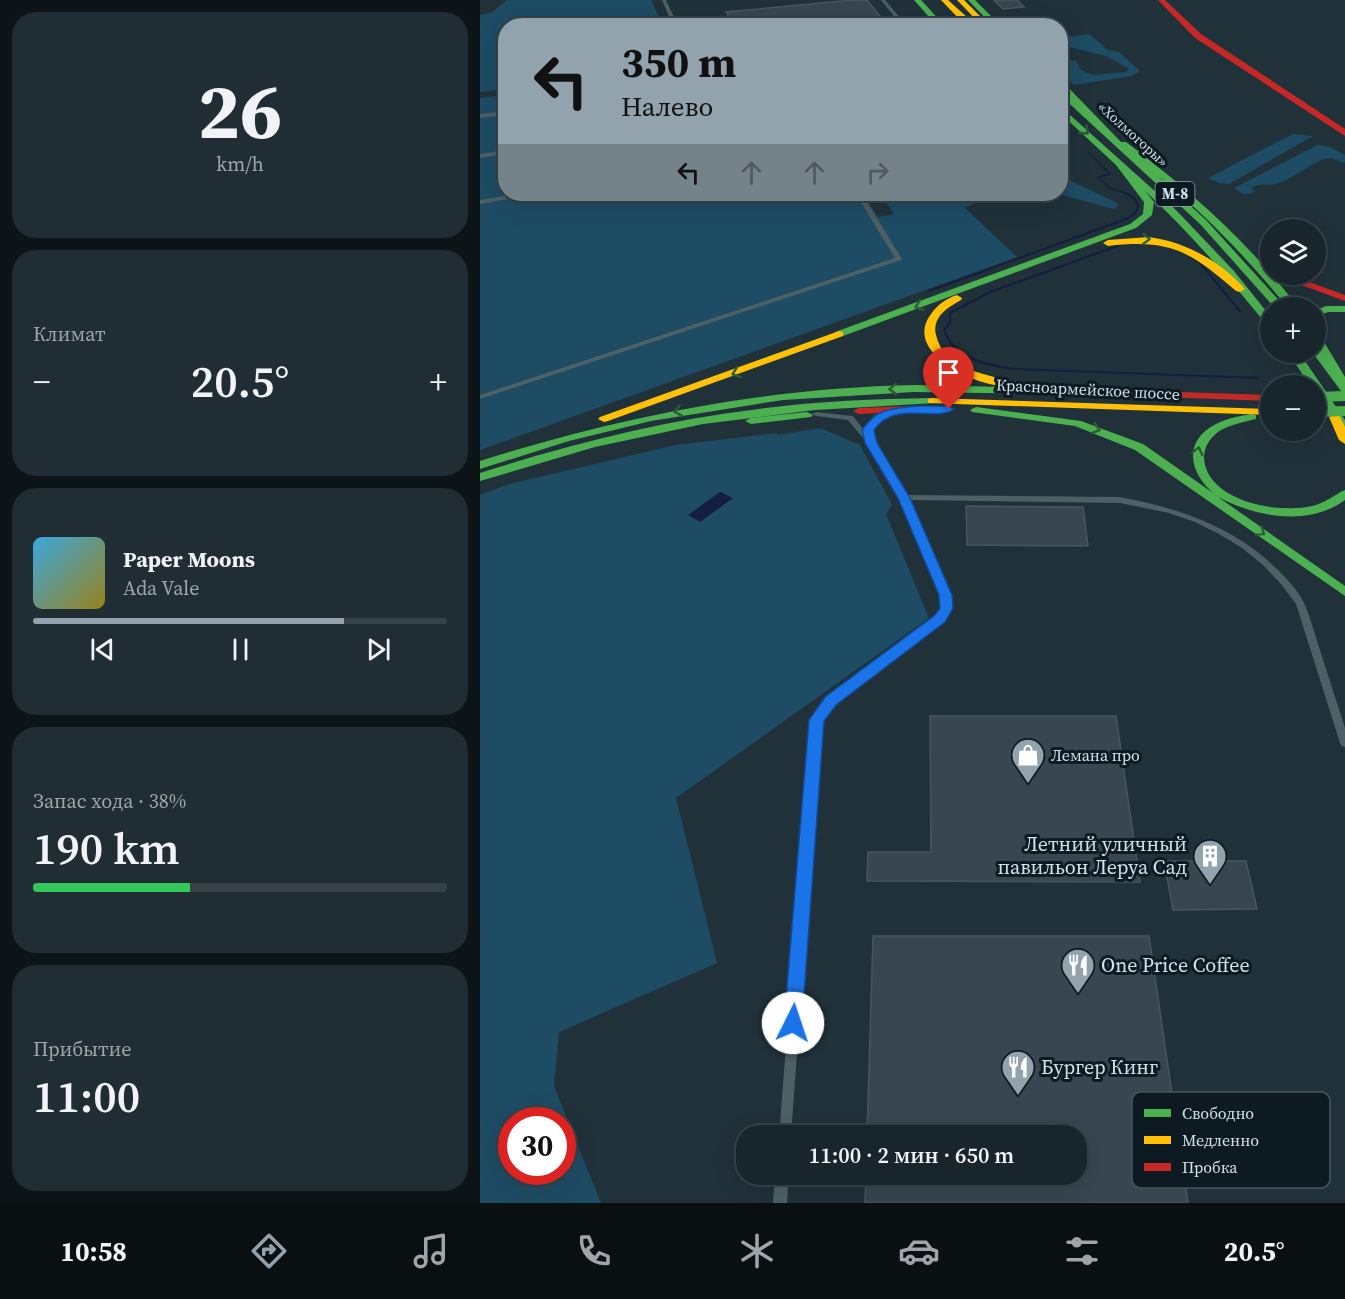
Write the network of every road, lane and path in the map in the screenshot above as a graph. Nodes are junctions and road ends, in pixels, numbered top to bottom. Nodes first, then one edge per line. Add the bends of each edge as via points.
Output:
1 (664, 0) edge
2 (883, 0) edge
3 (917, 0) edge
4 (944, 0) edge
5 (960, 0) edge
6 (970, 0) edge
7 (1161, 0) edge
8 (672, 18) edge
9 (898, 18) edge
10 (934, 18) edge
11 (963, 18) edge
12 (979, 18) edge
13 (989, 18) edge
14 (1068, 89) edge
15 (1068, 97) edge
16 (498, 114) edge
17 (1068, 115) edge
18 (480, 116) edge
19 (1345, 133) edge
20 (1111, 135) junction
21 (498, 153) edge
22 (1110, 154) junction
23 (480, 156) edge
24 (498, 199) edge
25 (863, 201) edge
26 (480, 202) edge
27 (1250, 256) junction
28 (1260, 264) edge
29 (1308, 285) edge
30 (1272, 297) edge
31 (1285, 297) edge
32 (1345, 298) edge
33 (1254, 302) junction
34 (1326, 309) edge
35 (1345, 309) edge
36 (1260, 310) edge
37 (1326, 355) edge
38 (1301, 363) edge
39 (1326, 363) edge
40 (1345, 388) edge
41 (1119, 395) junction
42 (1345, 396) edge
43 (480, 397) edge
44 (1326, 397) edge
45 (1260, 398) edge
46 (1331, 406) junction
47 (915, 409) junction
48 (976, 410) junction
49 (1345, 411) edge
50 (1255, 412) junction
51 (1326, 412) edge
52 (1260, 413) edge
53 (816, 414) junction
54 (1260, 416) edge
55 (1345, 429) edge
56 (1345, 440) edge
57 (871, 443) junction
58 (520, 450) junction
59 (536, 459) junction
60 (480, 465) edge
61 (480, 477) edge
62 (1345, 494) edge
63 (904, 498) junction
64 (1345, 592) edge
65 (1345, 743) edge
66 (785, 1125) edge
67 (781, 1185) edge
68 (780, 1203) edge

1 - 8 street
2 - 9 street
3 - 10 main road
4 - 11 main road
5 - 12 main road
6 - 13 main road
7 - 19 main road via 1198,36
14 - 20 main road
15 - 20 main road, «Холмогоры» / М-8
16 - 18 street
17 -> 22 main road, «Холмогоры» / М-8
20 - 27 main road via 1179,187
20 - 30 main road, «Холмогоры» / М-8 via 1201,219
21 - 23 street
22 - 33 main road, «Холмогоры» / М-8 via 1182,222
22 -> 58 main road via 1149,202 1147,215 1133,226
24 - 26 street
25 - 43 street via 899,259
27 - 28 main road
27 - 31 main road
29 - 32 main road
33 - 36 main road, «Холмогоры» / М-8
41 -> 33 main road via 999,382 967,372 940,354 929,336 930,325 940,309 970,293 1099,246 1138,238 1169,241 1197,252
34 - 35 main road
37 - 40 main road
38 - 46 main road
39 - 40 main road
41 - 45 main road, Красноармейское шоссе
41 -> 58 main road, Красноармейское шоссе via 934,388 784,395 671,412
42 - 44 main road, bridge
46 - 55 main road
46 - 56 main road
47 - 48 main road
47 - 53 main road
47 - 57 street via 877,417 868,430
48 - 50 main road via 1171,416
48 -> 64 main road via 1077,423 1139,447
49 - 51 main road, bridge
50 - 52 main road, Красноармейское шоссе
50 - 59 main road, Красноармейское шоссе via 929,400 827,404 678,423
53 - 57 street via 850,418
53 - 59 main road via 664,433
62 -> 54 main road via 1328,506 1288,512 1245,504 1209,484 1196,460 1202,439 1230,422
57 - 63 street
58 - 60 main road, Красноармейское шоссе
59 - 61 main road, Красноармейское шоссе
63 - 65 street via 1149,503 1224,534 1271,567 1300,604
63 - 66 street via 945,595 946,608 940,618 830,701 816,720
67 - 68 street

